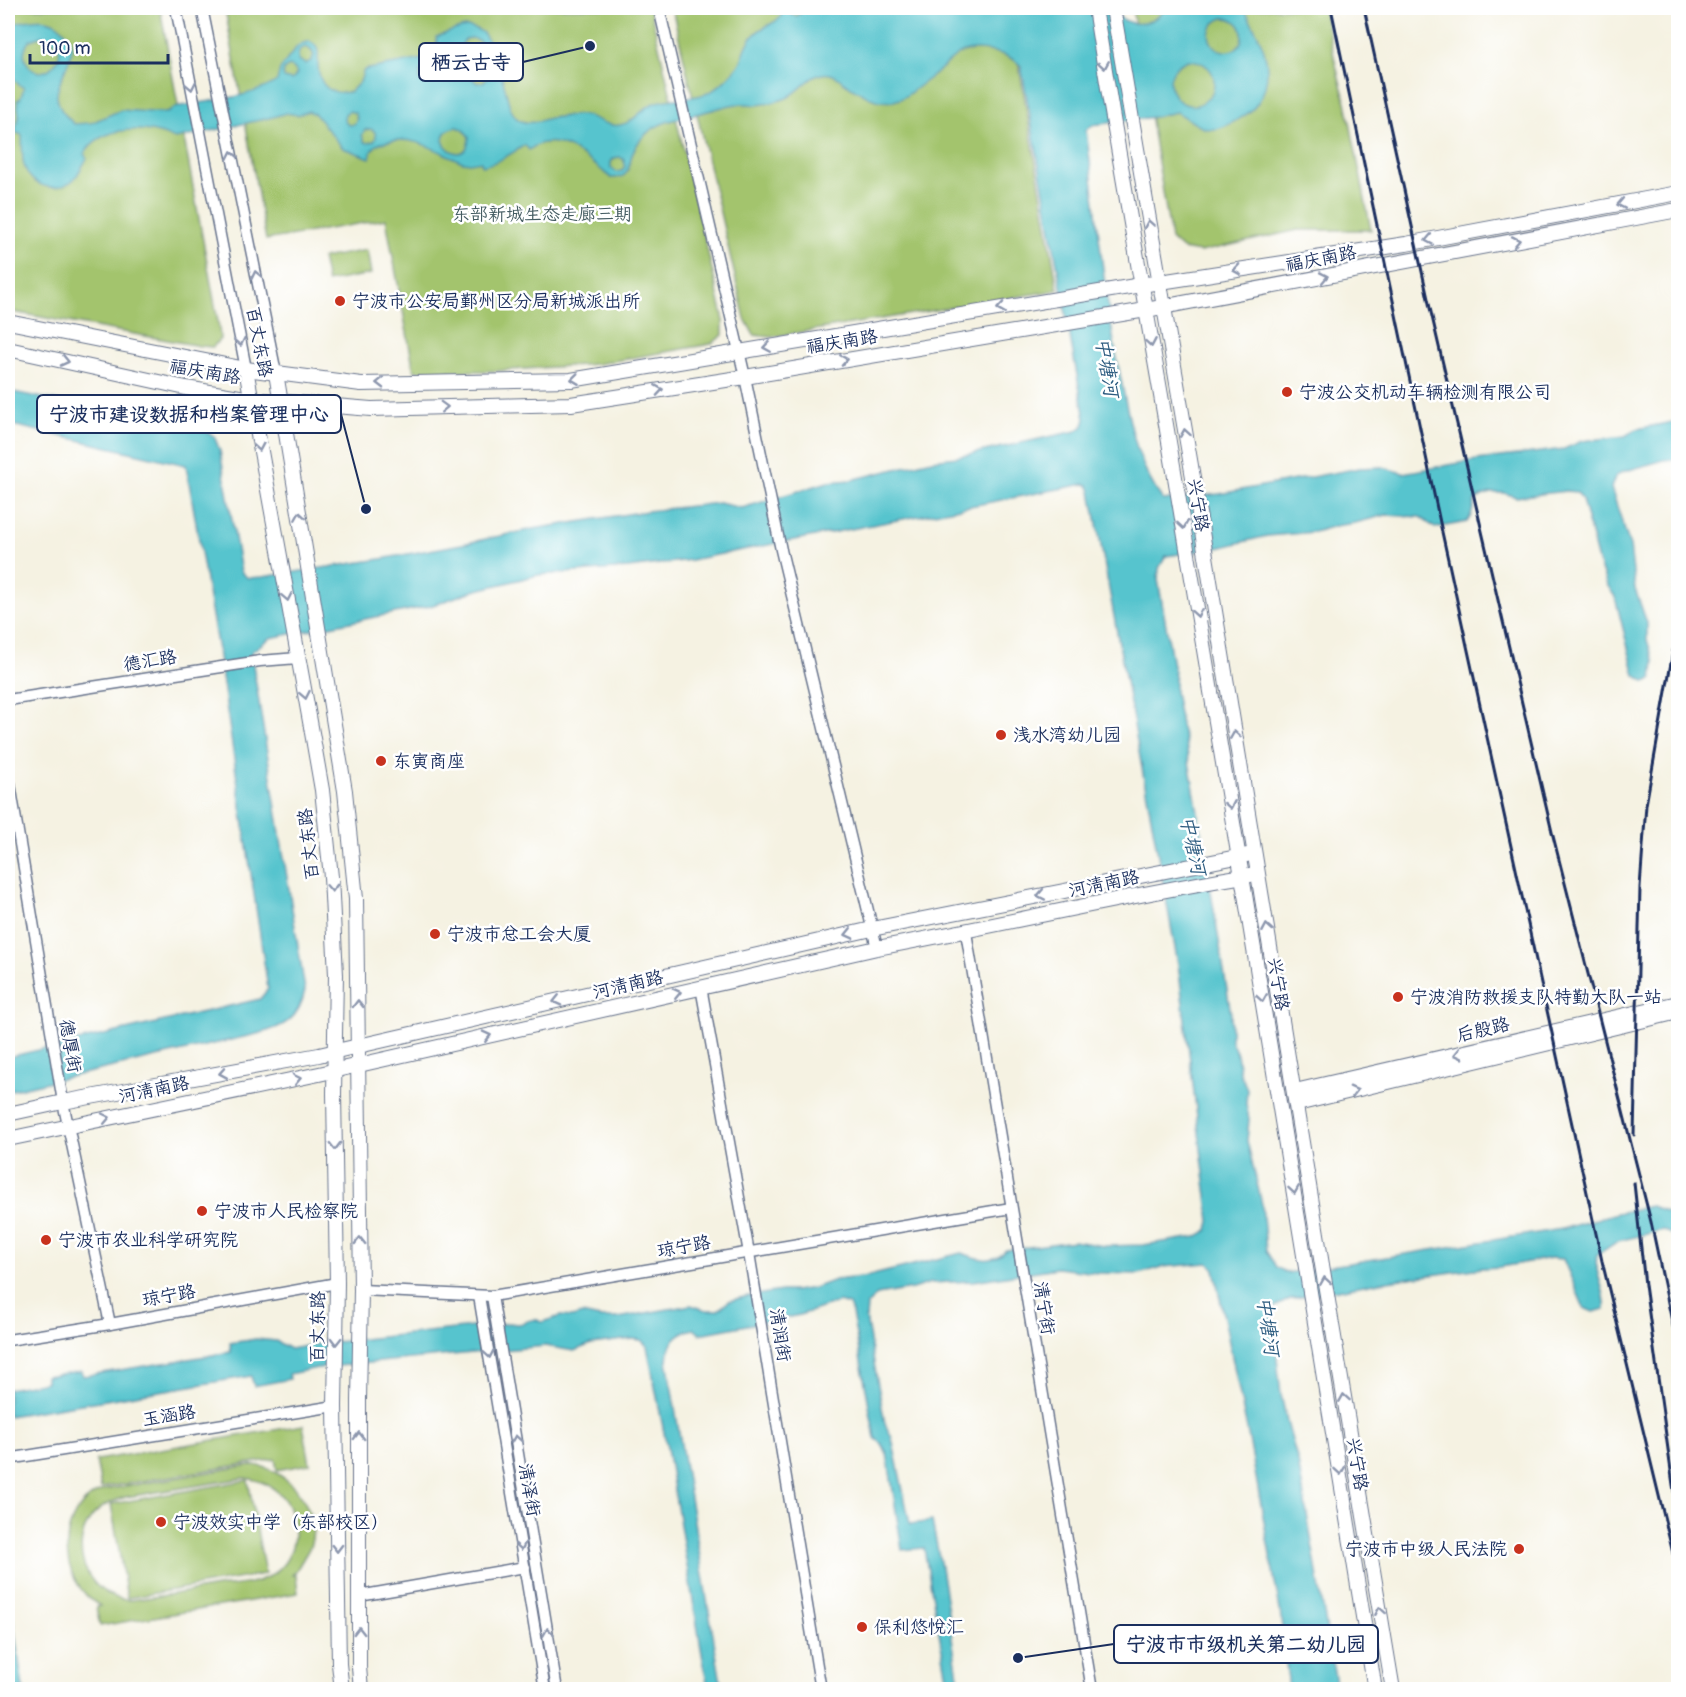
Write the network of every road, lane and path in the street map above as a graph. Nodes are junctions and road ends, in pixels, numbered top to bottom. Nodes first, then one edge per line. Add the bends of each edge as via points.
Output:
1 (176, 8) edge
2 (202, 8) edge
3 (659, 8) edge
4 (1095, 8) edge
5 (1113, 8) edge
6 (1678, 193) edge
7 (1678, 210) edge
8 (1160, 282) junction
9 (1141, 285) junction
10 (1164, 306) junction
11 (1146, 310) junction
12 (8, 322) edge
13 (8, 349) edge
14 (738, 352) junction
15 (246, 369) junction
16 (276, 373) junction
17 (745, 377) junction
18 (251, 399) junction
19 (281, 401) junction
20 (298, 658) junction
21 (8, 700) edge
22 (8, 772) edge
23 (1254, 854) junction
24 (1238, 857) junction
25 (1258, 874) junction
26 (1242, 876) junction
27 (872, 929) junction
28 (966, 932) junction
29 (877, 948) junction
30 (701, 987) junction
31 (1678, 1003) edge
32 (1678, 1012) edge
33 (358, 1046) junction
34 (335, 1051) junction
35 (359, 1065) junction
36 (335, 1070) junction
37 (1296, 1098) junction
38 (63, 1102) junction
39 (8, 1114) edge
40 (69, 1125) junction
41 (8, 1139) edge
42 (1011, 1208) junction
43 (749, 1253) junction
44 (337, 1282) junction
45 (361, 1290) junction
46 (479, 1296) junction
47 (492, 1296) junction
48 (110, 1324) junction
49 (8, 1340) edge
50 (335, 1406) junction
51 (8, 1460) edge
52 (525, 1567) junction
53 (359, 1596) junction
54 (342, 1689) edge
55 (361, 1689) edge
56 (545, 1689) edge
57 (558, 1689) edge
58 (821, 1689) edge
59 (1092, 1689) edge
60 (1375, 1689) edge
61 (1393, 1689) edge

1 -> 15 street, 百丈东路
16 -> 2 street, 百丈东路
3 - 14 street
4 -> 9 main road, 兴宁路
8 -> 5 main road
6 -> 8 main road, 福庆南路 via 1406,244
10 -> 7 main road, 福庆南路
8 - 9 main road, 福庆南路
8 - 10 main road
9 - 11 main road, 兴宁路
9 -> 14 main road, 福庆南路
10 - 11 main road, 福庆南路
23 -> 10 main road
17 -> 11 main road, 福庆南路
11 -> 24 main road, 兴宁路
12 - 15 main road, 福庆南路
13 -> 18 main road, 福庆南路
14 -> 16 main road, 福庆南路 via 571,380 361,384
14 - 17 street
15 - 16 main road, 福庆南路
15 - 18 main road, 百丈东路
16 - 19 main road, 百丈东路
19 -> 17 main road, 福庆南路 via 371,409 571,404
17 - 27 street
18 - 19 main road, 福庆南路
18 -> 20 main road, 百丈东路
33 -> 19 main road, 百丈东路 via 356,899 345,791
20 - 21 street, 德汇路
20 -> 34 main road, 百丈东路 via 328,836 336,975
22 - 38 street, 德厚街
23 - 24 main road
23 - 25 main road
24 - 26 main road, 兴宁路
24 -> 27 main road, 河清南路
25 - 26 main road, 河清南路
37 -> 25 main road
26 - 28 main road, 河清南路
26 -> 60 main road, 兴宁路
27 - 29 street
27 -> 33 main road, 河清南路
28 - 29 main road, 河清南路
28 - 42 street, 清宁街
29 - 30 main road, 河清南路
35 -> 30 main road, 河清南路
30 - 43 street, 清润街
31 -> 37 main road, 后殷路
37 -> 32 main road, 后殷路
33 - 34 main road, 河清南路
33 - 35 main road, 百丈东路
34 - 36 main road, 百丈东路
34 -> 38 main road, 河清南路
35 - 36 main road, 河清南路
45 -> 35 main road, 百丈东路
40 -> 36 main road, 河清南路
36 -> 44 main road, 百丈东路
61 -> 37 main road
38 - 39 main road, 河清南路
38 - 40 street, 德厚街
40 - 41 main road, 河清南路
40 - 48 street, 德厚街
42 - 43 street, 琼宁路
42 - 59 street, 清宁街
43 - 47 street, 琼宁路
43 - 58 street, 清润街
44 - 48 street, 琼宁路
44 -> 50 main road, 百丈东路
45 - 46 street, 琼宁路
53 -> 45 main road, 百丈东路
46 - 47 street, 琼宁路
46 -> 52 street, 清泽街
57 -> 47 street, 清泽街
48 - 49 street, 琼宁路
50 - 51 street, 玉涵路
50 -> 54 main road, 百丈东路
52 - 53 street
52 - 56 street, 清泽街
55 -> 53 main road, 百丈东路

